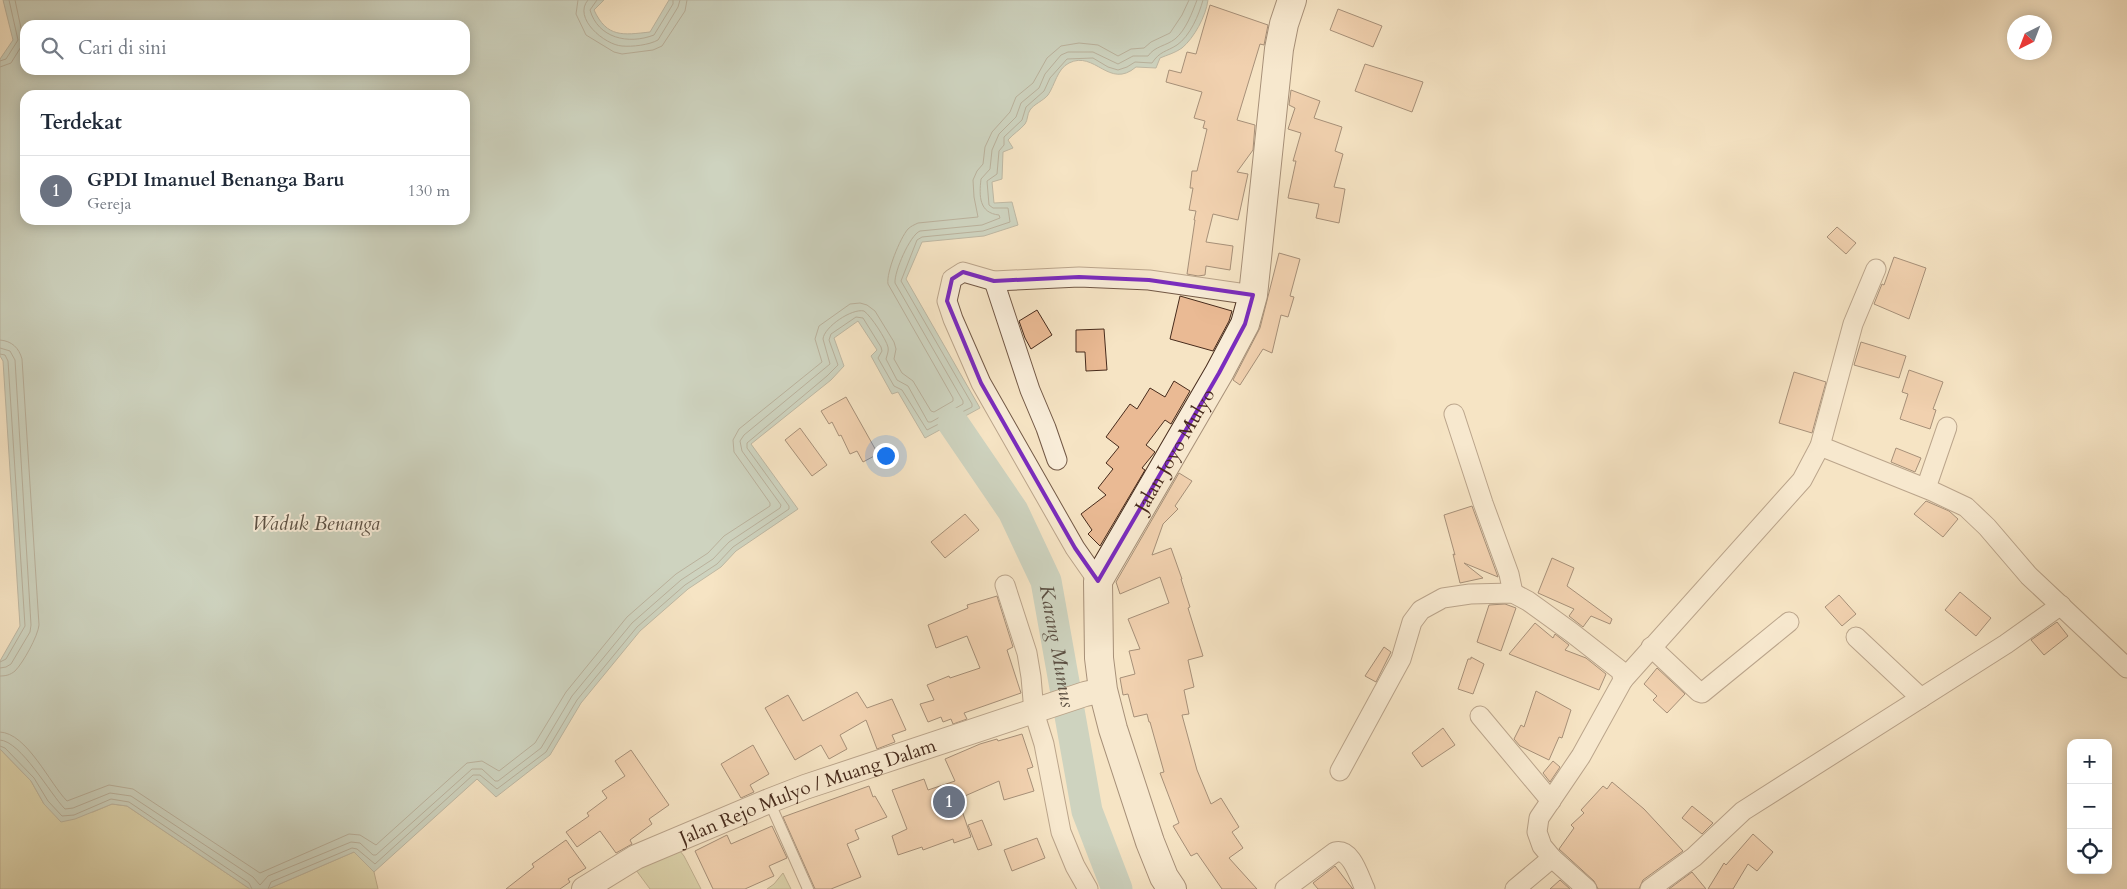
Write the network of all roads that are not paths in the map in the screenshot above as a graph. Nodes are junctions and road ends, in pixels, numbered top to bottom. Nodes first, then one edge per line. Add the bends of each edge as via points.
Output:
1 (1292, 0) edge
2 (1876, 269) dead end
3 (994, 281) junction
4 (1253, 294) junction
5 (1454, 414) dead end
6 (1947, 428) dead end
7 (1820, 446) junction
8 (1057, 460) dead end
9 (1926, 488) junction
10 (1098, 581) junction
11 (1005, 586) dead end
12 (1512, 593) junction
13 (2060, 605) junction
14 (1789, 622) dead end
15 (1856, 637) dead end
16 (1651, 647) junction
17 (2127, 668) edge
18 (1623, 680) junction
19 (1094, 692) junction
20 (1920, 698) junction
21 (1036, 711) junction
22 (1480, 716) dead end
23 (1340, 771) dead end
24 (769, 801) junction
25 (1551, 801) junction
26 (1552, 858) junction
27 (584, 889) edge
28 (808, 889) edge
29 (1088, 889) edge
30 (1172, 889) edge
31 (1284, 889) edge
32 (1365, 889) edge
33 (1515, 889) edge
34 (1587, 889) edge
35 (1650, 889) edge

1 - 4 main road, Jalan Joyo Mulyo via 1278,49
2 - 7 street via 1853,324
3 - 4 street via 1079,277 1149,280
3 - 8 street
3 - 10 street via 963,272 952,279 947,301 953,319 981,383 1075,548
4 - 10 main road, Jalan Joyo Mulyo via 1245,324 1219,374
5 - 12 street via 1509,574
6 - 9 street
7 - 9 street
7 - 16 street via 1802,480
9 - 13 street via 1966,507 2028,576
10 - 19 main road via 1099,658
11 - 21 street via 1027,653
12 - 18 street via 1528,601 1621,671
12 - 23 street via 1443,598 1421,610 1412,622 1401,659
13 - 17 street
13 - 20 street via 2006,644
14 - 16 street via 1702,693
15 - 20 street
16 - 18 street
18 - 25 street via 1581,756
19 - 21 street, Jalan Rejo Mulyo / Muang Dalam
19 - 30 main road via 1113,729 1150,842
20 - 35 street via 1743,810 1694,857
21 - 24 street, Jalan Rejo Mulyo / Muang Dalam
21 - 29 street via 1061,832
22 - 25 street
24 - 27 street, Jalan Rejo Mulyo / Muang Dalam via 636,857
24 - 28 lane
25 - 26 street via 1536,832
26 - 33 street
26 - 34 street
31 - 32 street via 1341,851 1348,854

